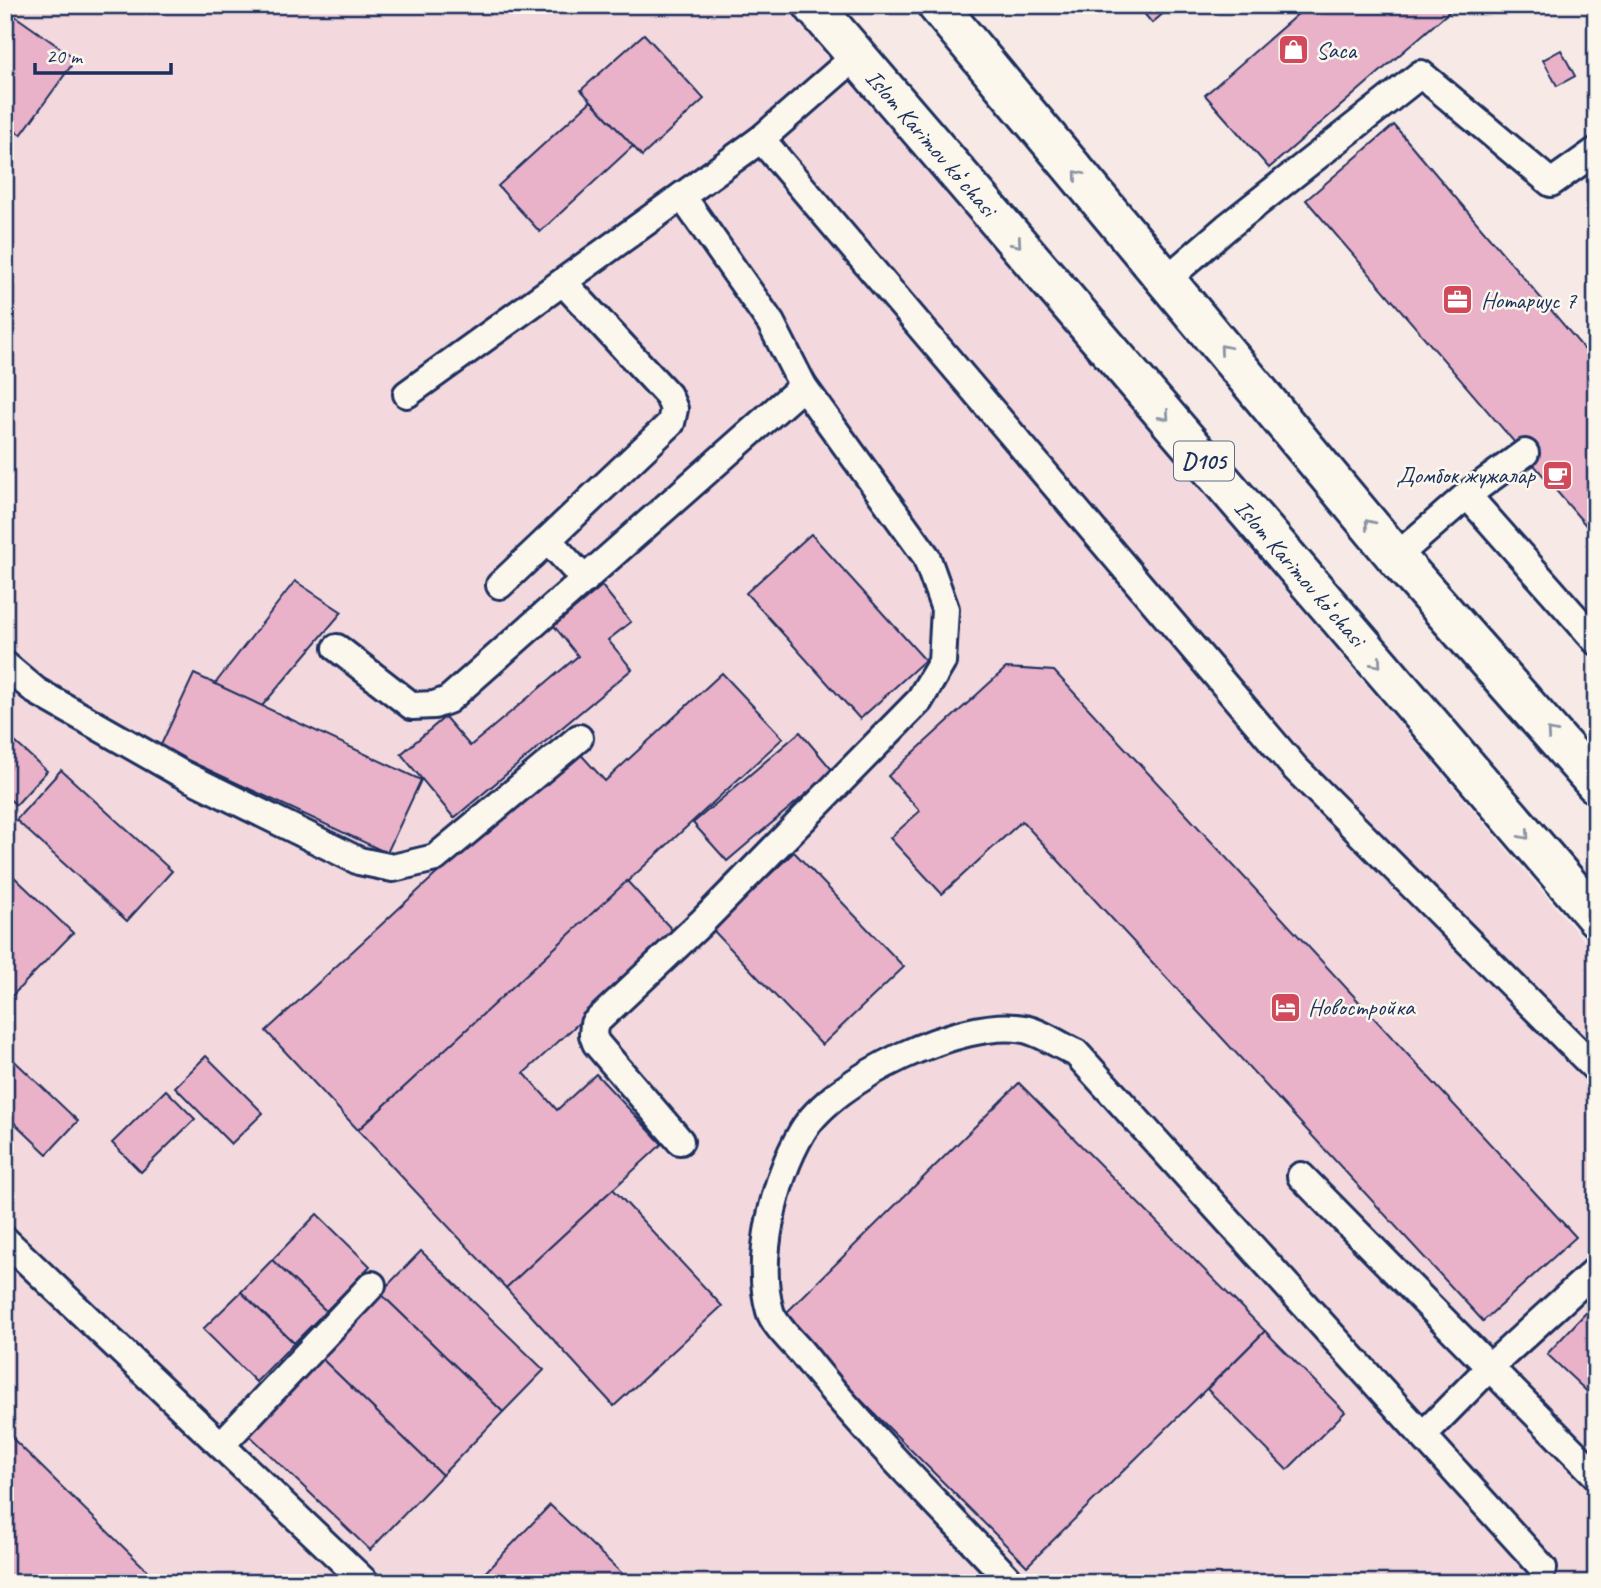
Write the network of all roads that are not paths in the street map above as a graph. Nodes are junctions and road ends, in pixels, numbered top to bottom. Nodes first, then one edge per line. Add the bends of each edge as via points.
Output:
1 (813, 5) edge
2 (937, 5) edge
3 (856, 56) junction
4 (761, 139) junction
5 (1596, 151) edge
6 (682, 196) junction
7 (1166, 280) junction
8 (563, 282) junction
9 (803, 387) junction
10 (407, 394) dead end
11 (1525, 453) dead end
12 (1468, 495) junction
13 (548, 540) junction
14 (1395, 557) junction
15 (585, 580) junction
16 (500, 585) dead end
17 (1596, 640) edge
18 (337, 648) dead end
19 (5, 665) edge
20 (579, 738) dead end
21 (1596, 784) edge
22 (1596, 917) edge
23 (1596, 1069) edge
24 (680, 1141) dead end
25 (1301, 1176) dead end
26 (5, 1240) edge
27 (1596, 1270) edge
28 (372, 1285) dead end
29 (1490, 1367) junction
30 (1424, 1434) junction
31 (222, 1444) junction
32 (1596, 1475) edge
33 (1543, 1568) dead end
34 (366, 1583) edge
35 (1012, 1583) edge

1 - 3 main road, Islom Karimov koʻchasi / D105
7 -> 2 main road
3 - 4 lane
3 -> 22 main road, Islom Karimov koʻchasi / D105
4 - 6 lane
4 - 23 lane via 1295,768
5 - 7 lane via 1551,183 1421,74
6 - 8 lane
6 - 9 lane via 771,323
14 -> 7 main road
8 - 10 lane
8 - 13 lane via 668,395 674,409 671,423
9 - 15 lane
9 - 24 lane via 926,556 945,609 942,662 919,701 701,923 594,1024 596,1043
11 - 12 lane
12 - 14 lane
12 - 17 lane
13 - 15 lane
13 - 16 lane
21 -> 14 main road
15 - 18 lane via 448,700 434,705 412,706
19 - 20 lane via 36,691 180,773 359,861 393,868 435,859
25 - 29 lane
26 - 31 lane
27 - 29 lane
28 - 31 lane
29 - 30 lane
29 - 32 lane
30 - 33 lane
30 - 35 lane via 1076,1053 1024,1029 984,1029 948,1036 878,1069 828,1103 803,1131 772,1212 765,1246 765,1281 771,1313 836,1396
31 - 34 lane

